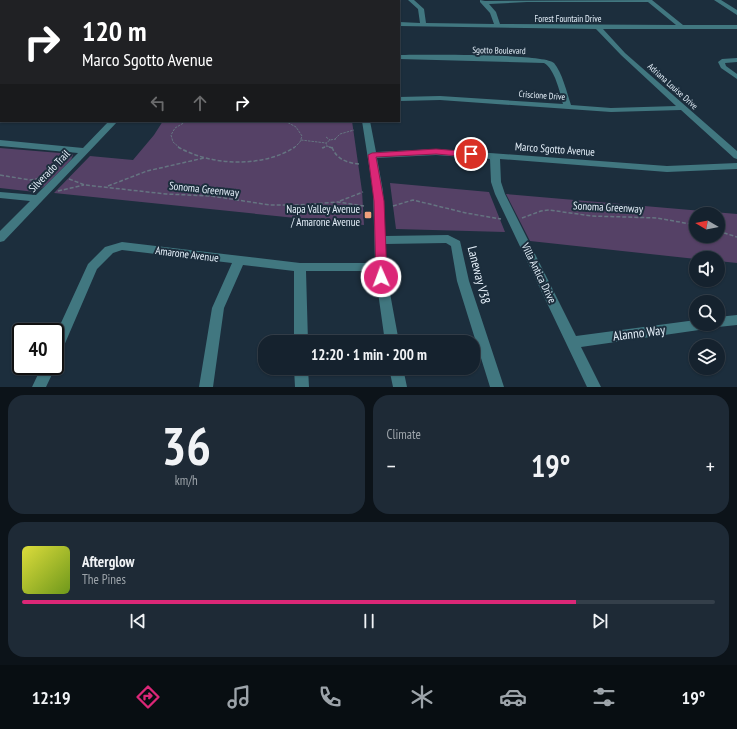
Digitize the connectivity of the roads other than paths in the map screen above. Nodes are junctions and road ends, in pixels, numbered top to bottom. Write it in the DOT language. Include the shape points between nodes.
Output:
graph roads {
  1 [pos="411,0"];
  2 [pos="641,0"];
  3 [pos="649,0"];
  4 [pos="717,0"];
  5 [pos="482,1"];
  6 [pos="737,13"];
  7 [pos="400,24"];
  8 [pos="423,25"];
  9 [pos="498,26"];
  10 [pos="598,27"];
  11 [pos="682,27"];
  12 [pos="737,27"];
  13 [pos="400,57"];
  14 [pos="737,60"];
  15 [pos="737,76"];
  16 [pos="400,98"];
  17 [pos="568,107"];
  18 [pos="683,108"];
  19 [pos="113,122"];
  20 [pos="366,122"];
  21 [pos="0,143"];
  22 [pos="86,151"];
  23 [pos="372,155"];
  24 [pos="737,156"];
  25 [pos="495,157"];
  26 [pos="737,166"];
  27 [pos="0,195"];
  28 [pos="38,199"];
  29 [pos="0,238"];
  30 [pos="380,240"];
  31 [pos="239,261"];
  32 [pos="300,267"];
  33 [pos="381,267"];
  34 [pos="737,320"];
  35 [pos="725,321"];
  36 [pos="689,326"];
  37 [pos="64,331"];
  38 [pos="301,335"];
  39 [pos="391,335"];
  40 [pos="573,342"];
  41 [pos="44,375"];
  42 [pos="301,375"];
  43 [pos="397,375"];
  44 [pos="39,387"];
  45 [pos="206,387"];
  46 [pos="302,387"];
  47 [pos="400,387"];
  48 [pos="497,387"];
  49 [pos="594,387"];
  1 -- 8 [label="street" via="421,9"];
  2 -- 3 [label="street"];
  2 -- 5 [label="street"];
  3 -- 11 [label="street"];
  4 -- 6 [label="street"];
  5 -- 9 [label="street" via="493,12"];
  7 -- 8 [label="street, Forest Fountain Drive"];
  8 -- 9 [label="street, Forest Fountain Drive"];
  9 -- 10 [label="street, Forest Fountain Drive"];
  10 -- 11 [label="street, Forest Fountain Drive"];
  10 -- 18 [label="street, Adriana Louise Drive" via="623,54"];
  11 -- 12 [label="street, Forest Fountain Drive"];
  13 -- 17 [label="street, Sgotto Boulevard" via="546,61 551,64 560,82"];
  14 -- 15 [label="street" via="721,62"];
  16 -- 17 [label="street, Criscione Drive" via="440,98"];
  17 -- 18 [label="street, Criscione Drive" via="611,110"];
  18 -- 24 [label="street, Adriana Louise Drive"];
  19 -- 22 [label="street, Silverado Trail"];
  20 -- 23 [label="street"];
  21 -- 22 [label="street"];
  22 -- 28 [label="street, Silverado Trail"];
  23 -- 25 [label="street, Marco Sgotto Avenue" via="436,152"];
  23 -- 30 [label="street" via="379,201"];
  25 -- 26 [label="street, Marco Sgotto Avenue" via="667,169"];
  25 -- 40 [label="street, Villa Antica Drive" via="496,182 500,194"];
  27 -- 28 [label="street"];
  28 -- 29 [label="street, Silverado Trail"];
  30 -- 33 [label="street"];
  30 -- 48 [label="street, Laneway V38" via="448,239 456,244 463,281"];
  31 -- 32 [label="street, Amarone Avenue"];
  31 -- 37 [label="street, Amarone Avenue" via="122,246 110,250 92,267"];
  31 -- 45 [label="street" via="218,308"];
  32 -- 33 [label="street, Amarone Avenue"];
  32 -- 38 [label="street"];
  33 -- 39 [label="street"];
  34 -- 35 [label="street"];
  36 -- 40 [label="street, Alanno Way"];
  40 -- 49 [label="street, Villa Antica Drive"];
  41 -- 44 [label="street"];
  42 -- 46 [label="street"];
  43 -- 47 [label="street"];
}
